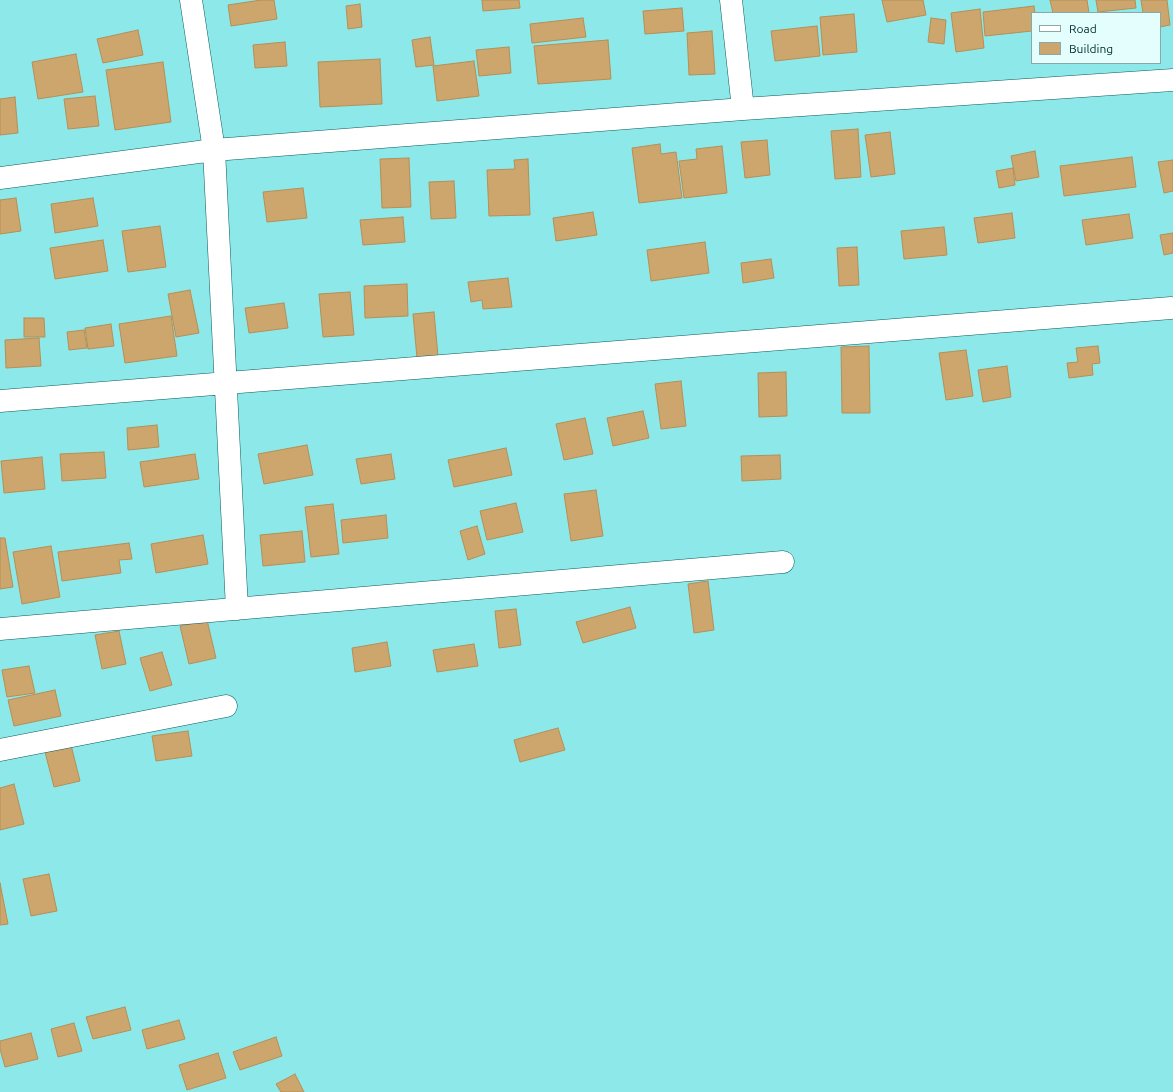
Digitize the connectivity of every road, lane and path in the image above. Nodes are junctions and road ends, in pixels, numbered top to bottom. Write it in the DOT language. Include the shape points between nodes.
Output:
graph roads {
  1 [pos="191,0"];
  2 [pos="731,0"];
  3 [pos="1173,80"];
  4 [pos="743,109"];
  5 [pos="214,150"];
  6 [pos="0,178"];
  7 [pos="1171,308"];
  8 [pos="227,384"];
  9 [pos="0,401"];
  10 [pos="783,562"];
  11 [pos="237,609"];
  12 [pos="0,629"];
  13 [pos="226,706"];
  14 [pos="0,750"];
  1 -- 5 [label="street"];
  2 -- 4 [label="street"];
  3 -- 4 [label="street"];
  4 -- 5 [label="street"];
  5 -- 6 [label="street"];
  5 -- 8 [label="street"];
  7 -- 8 [label="street"];
  8 -- 9 [label="street"];
  8 -- 11 [label="street"];
  10 -- 11 [label="street"];
  11 -- 12 [label="street"];
  13 -- 14 [label="street"];
}
